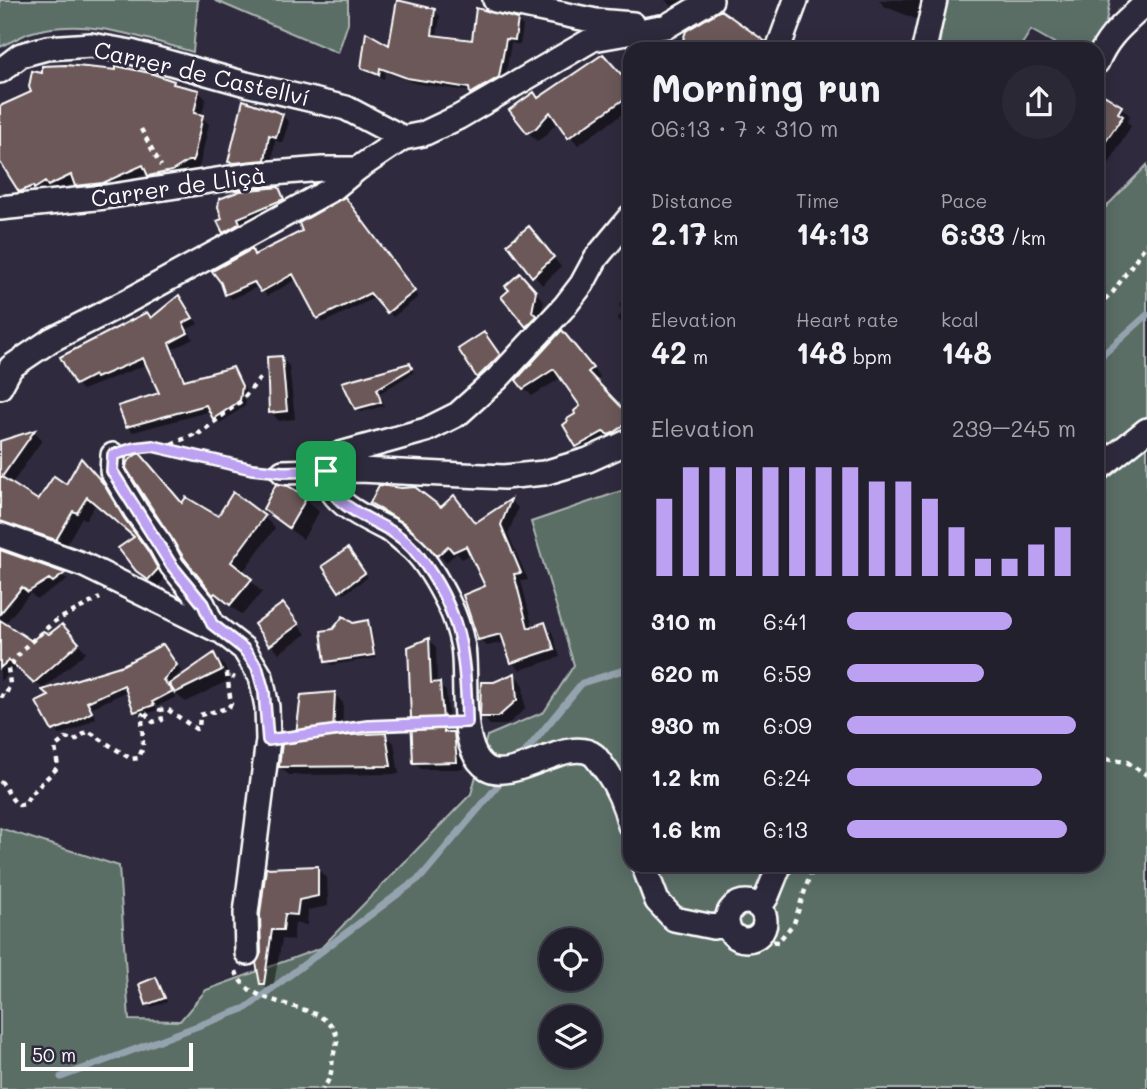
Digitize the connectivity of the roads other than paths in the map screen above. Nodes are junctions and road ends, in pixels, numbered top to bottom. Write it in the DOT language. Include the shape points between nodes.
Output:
graph roads {
  1 [pos="495,0"];
  2 [pos="711,0"];
  3 [pos="796,0"];
  4 [pos="935,0"];
  5 [pos="1139,4"];
  6 [pos="667,26"];
  7 [pos="781,42"];
  8 [pos="926,42"];
  9 [pos="1104,46"];
  10 [pos="0,71"];
  11 [pos="403,138"];
  12 [pos="357,169"];
  13 [pos="0,208"];
  14 [pos="623,225"];
  15 [pos="0,387"];
  16 [pos="1147,430"];
  17 [pos="623,444"];
  18 [pos="113,455"];
  19 [pos="1104,464"];
  20 [pos="326,471"];
  21 [pos="283,472"];
  22 [pos="0,535"];
  23 [pos="222,633"];
  24 [pos="623,800"];
  25 [pos="646,872"];
  26 [pos="777,872"];
  27 [pos="760,907"];
  28 [pos="727,924"];
  29 [pos="247,953"];
  1 -- 6 [label="street" via="596,21"];
  2 -- 6 [label="street"];
  3 -- 7 [label="street"];
  4 -- 8 [label="street"];
  5 -- 9 [label="street"];
  6 -- 11 [label="street" via="593,39 459,117"];
  10 -- 11 [label="street, Carrer de Castellví" via="21,55 91,45 346,108"];
  11 -- 12 [label="street"];
  12 -- 13 [label="street, Carrer de Lliçà" via="249,174 116,196"];
  12 -- 15 [label="street" via="334,188 51,340 11,367"];
  14 -- 20 [label="street" via="565,306 458,414 426,430 340,454"];
  16 -- 19 [label="street"];
  17 -- 20 [label="street" via="544,473 504,477"];
  18 -- 23 [label="street" via="112,471 136,511"];
  20 -- 21 [label="street"];
  20 -- 24 [label="street" via="336,496 416,552 438,584 463,648 467,722 477,758 488,769 504,772 582,750 593,755"];
  22 -- 23 [label="street" via="57,554"];
  23 -- 29 [label="street" via="251,657 261,677 268,740 246,913"];
  25 -- 28 [label="street" via="657,901 674,919 713,927"];
  26 -- 27 [label="street"];
  27 -- 28 [label="street" via="749,902 737,904 729,912"];
  27 -- 28 [label="street" via="766,925 753,940 737,938"];
}
